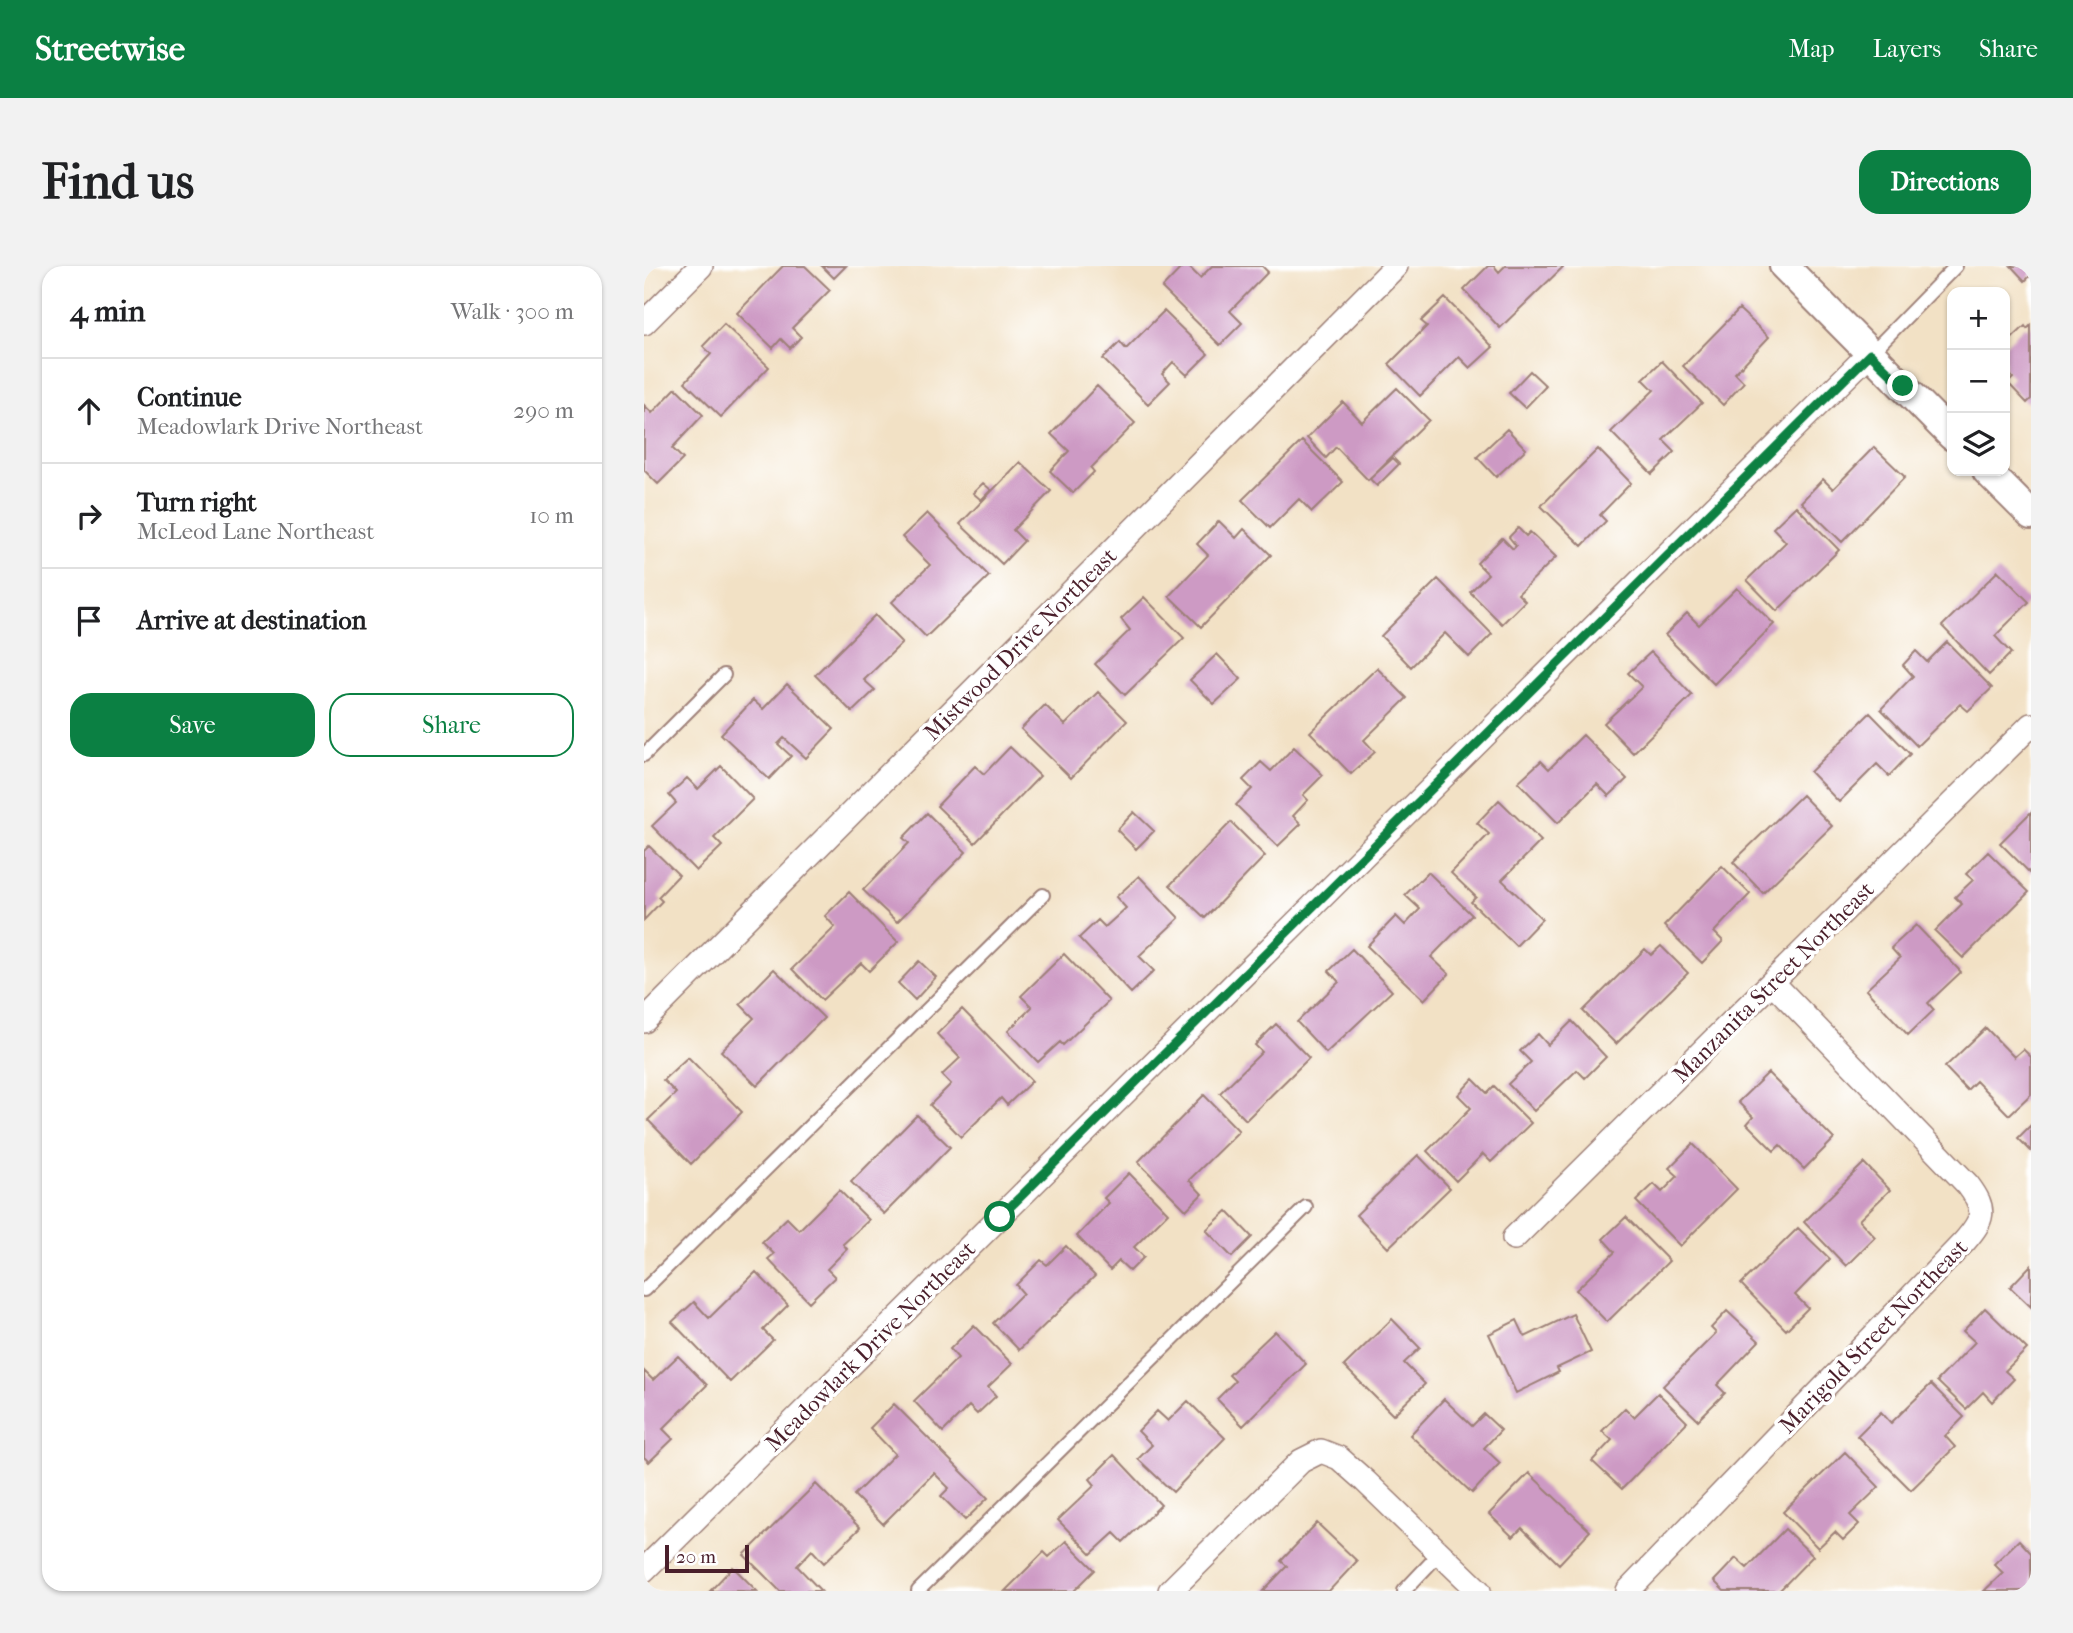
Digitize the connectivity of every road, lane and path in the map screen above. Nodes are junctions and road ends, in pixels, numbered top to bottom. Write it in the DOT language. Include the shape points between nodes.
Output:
graph roads {
  1 [pos="701,266"];
  2 [pos="1396,266"];
  3 [pos="1784,266"];
  4 [pos="1956,266"];
  5 [pos="644,323"];
  6 [pos="1870,354"];
  7 [pos="1947,431"];
  8 [pos="1992,476"];
  9 [pos="2031,515"];
  10 [pos="724,675"];
  11 [pos="2031,725"];
  12 [pos="644,755"];
  13 [pos="1043,895"];
  14 [pos="1772,982"];
  15 [pos="644,1021"];
  16 [pos="1306,1207"];
  17 [pos="1514,1238"];
  18 [pos="644,1290"];
  19 [pos="1440,1553"];
  20 [pos="644,1570"];
  21 [pos="918,1591"];
  22 [pos="1170,1591"];
  23 [pos="1404,1591"];
  24 [pos="1479,1591"];
  25 [pos="1628,1591"];
  1 -- 5 [label="street"];
  2 -- 15 [label="street, Mistwood Drive Northeast"];
  3 -- 6 [label="street"];
  4 -- 6 [label="lane"];
  6 -- 7 [label="street"];
  6 -- 20 [label="street, Meadowlark Drive Northeast"];
  8 -- 9 [label="street"];
  10 -- 12 [label="lane"];
  11 -- 14 [label="street, Manzanita Street Northeast"];
  13 -- 18 [label="lane"];
  14 -- 17 [label="street, Manzanita Street Northeast"];
  14 -- 25 [label="street, Marigold Street Northeast" via="1968,1185 1979,1199 1982,1213 1964,1242"];
  16 -- 21 [label="lane"];
  19 -- 22 [label="street" via="1339,1458 1321,1451 1301,1461"];
  19 -- 23 [label="lane"];
  19 -- 24 [label="street"];
}
